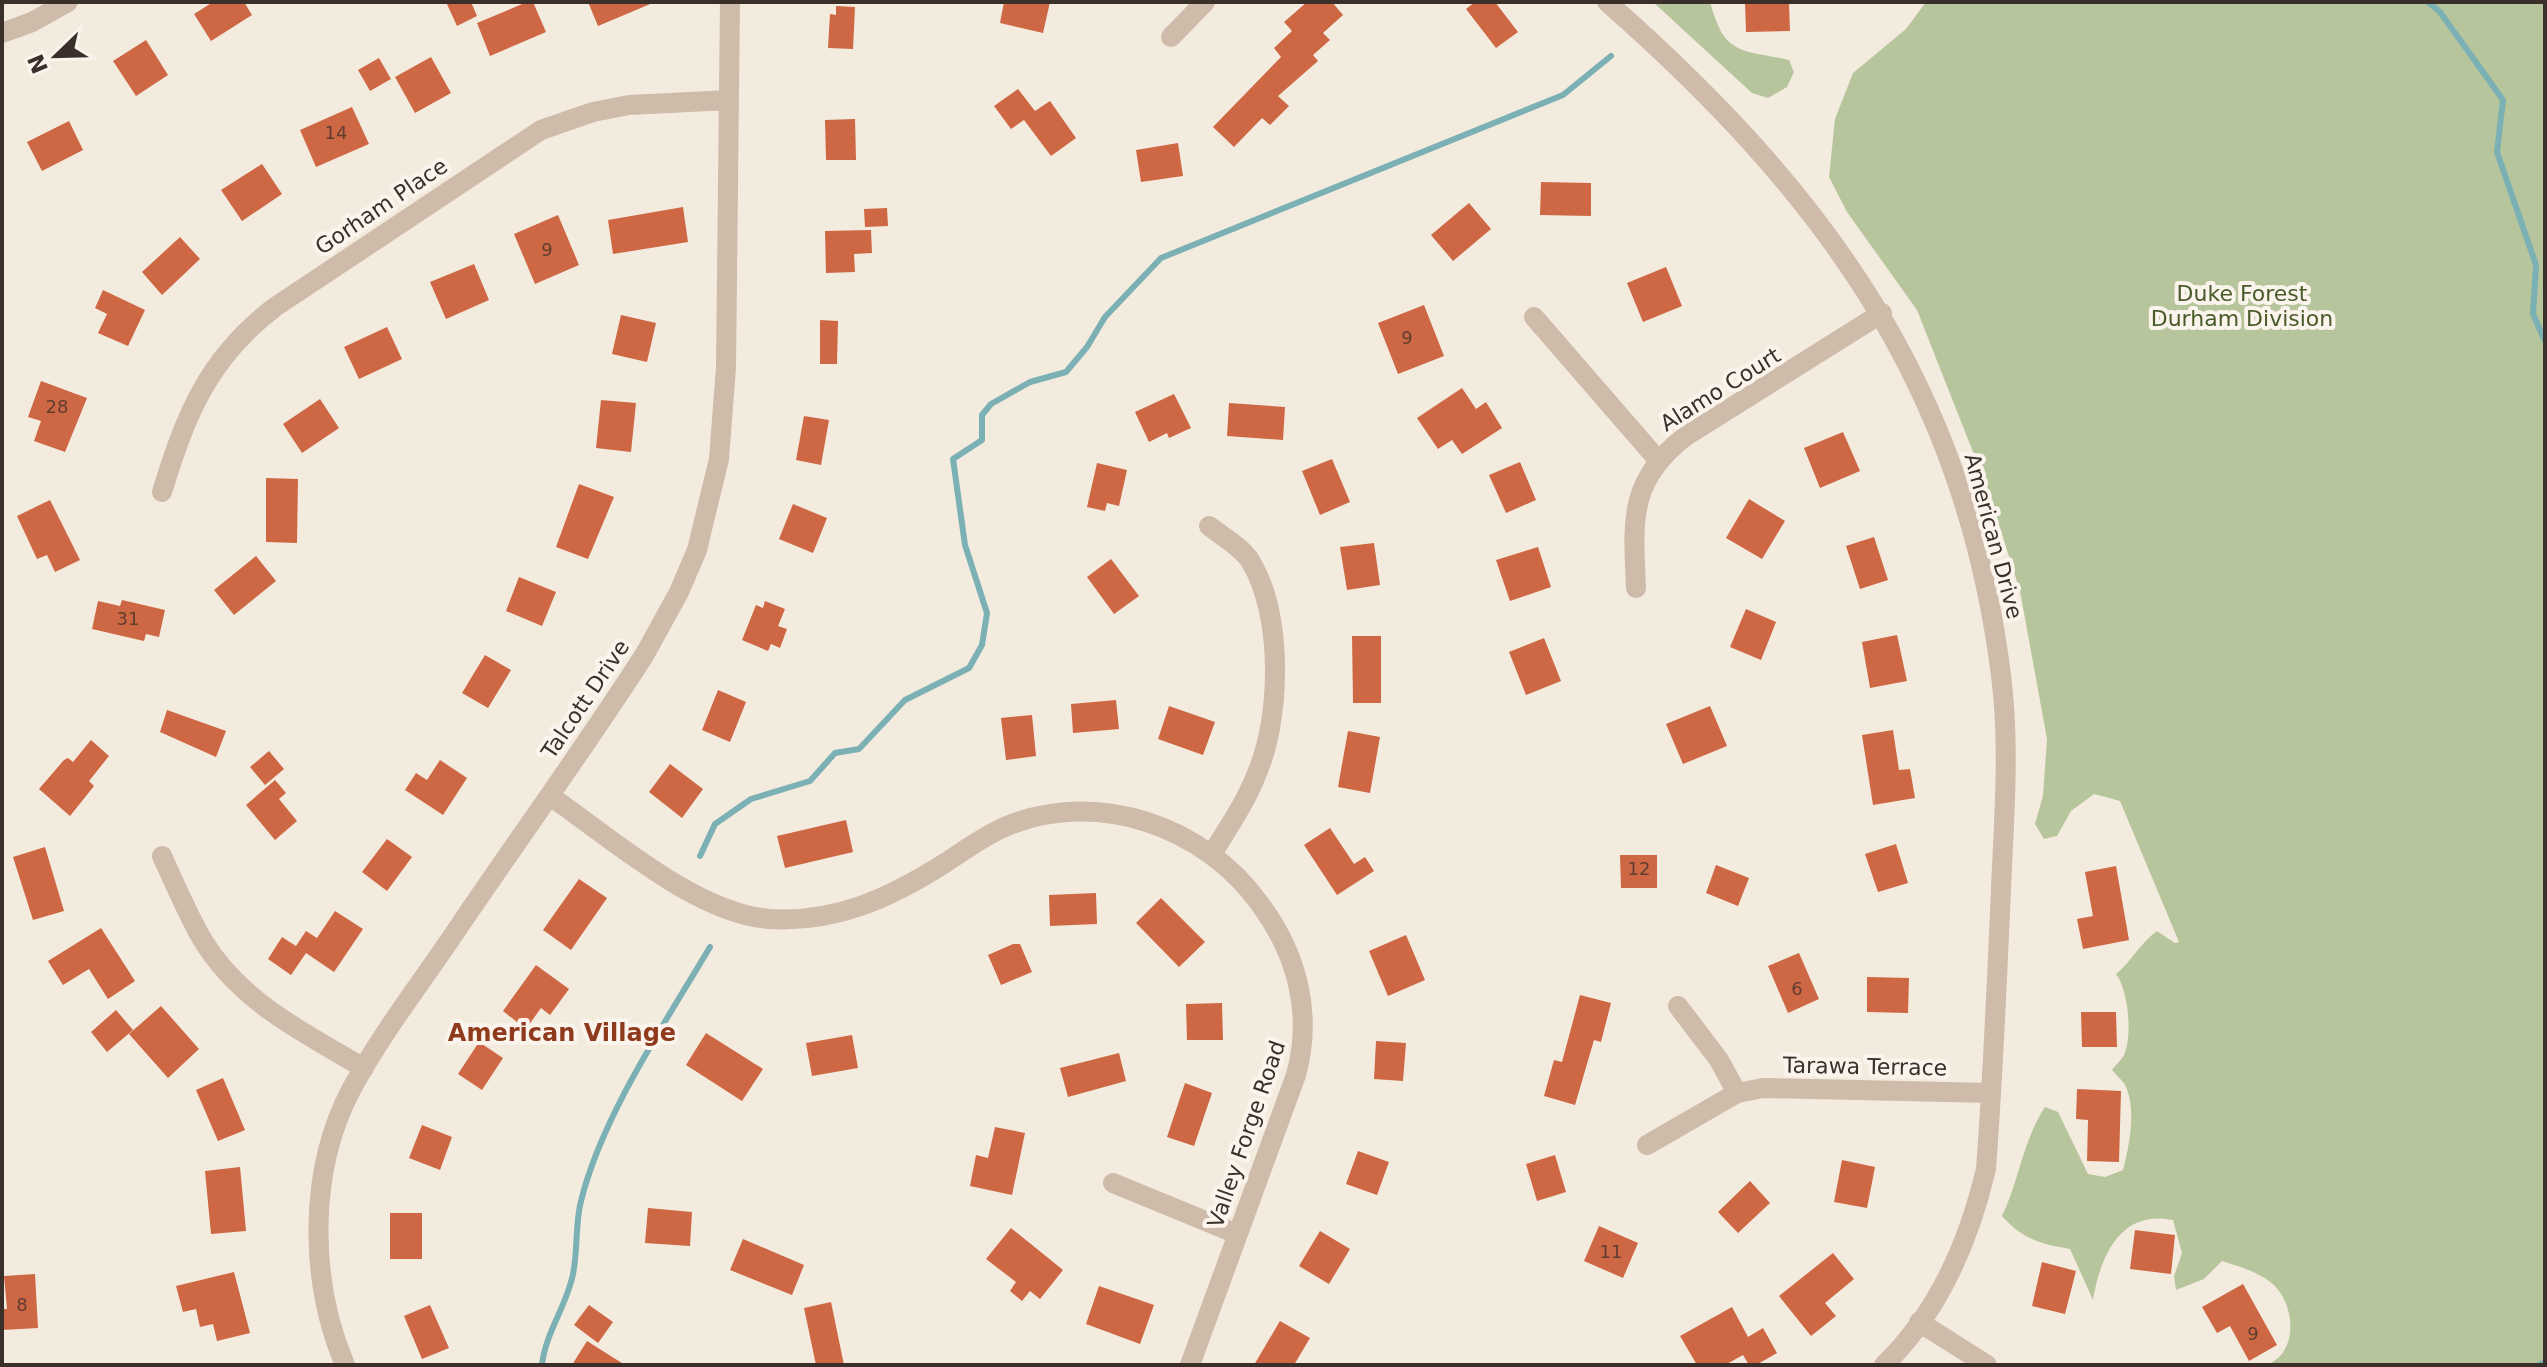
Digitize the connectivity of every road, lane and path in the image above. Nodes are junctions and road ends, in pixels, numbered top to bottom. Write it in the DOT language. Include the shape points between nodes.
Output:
graph roads {
  1 [pos="68,2"];
  2 [pos="730,2"];
  3 [pos="1205,2"];
  4 [pos="1607,2"];
  5 [pos="2,33"];
  6 [pos="1171,37"];
  7 [pos="729,100"];
  8 [pos="1882,313"];
  9 [pos="1534,317"];
  10 [pos="1658,460"];
  11 [pos="162,492"];
  12 [pos="1209,526"];
  13 [pos="1636,588"];
  14 [pos="550,796"];
  15 [pos="1212,854"];
  16 [pos="162,856"];
  17 [pos="1678,1006"];
  18 [pos="364,1068"];
  19 [pos="1737,1093"];
  20 [pos="1991,1093"];
  21 [pos="1647,1145"];
  22 [pos="1113,1183"];
  23 [pos="1237,1234"];
  24 [pos="1919,1322"];
  25 [pos="345,1365"];
  26 [pos="1190,1365"];
  27 [pos="1884,1365"];
  28 [pos="1987,1365"];
  1 -- 5 [label="street"];
  2 -- 7 [label="street, Talcott Drive"];
  3 -- 6 [label="street"];
  4 -- 8 [label="street, American Drive" via="1760,150"];
  7 -- 11 [label="street, Gorham Place" via="629,105 541,130 275,307 236,340 198,394 183,423"];
  7 -- 14 [label="street, Talcott Drive" via="723,431 705,525 663,622"];
  8 -- 10 [label="street, Alamo Court" via="1686,436"];
  8 -- 20 [label="street, American Drive" via="1945,444 1966,505 1986,583 2001,677 2006,784"];
  9 -- 10 [label="street"];
  10 -- 13 [label="street, Alamo Court" via="1637,503"];
  12 -- 15 [label="street" via="1250,559 1268,610 1274,673 1271,720 1259,770"];
  14 -- 15 [label="street, Valley Forge Road" via="689,890 732,910 769,919 846,913 897,891 1005,827 1038,817 1083,812 1136,818"];
  14 -- 18 [label="street, Talcott Drive"];
  15 -- 23 [label="street, Valley Forge Road" via="1236,875 1280,932 1302,997 1304,1036 1296,1075"];
  16 -- 18 [label="street" via="203,940 244,990 283,1021"];
  17 -- 19 [label="street"];
  18 -- 25 [label="street, Talcott Drive" via="336,1130 323,1176 319,1221 322,1279"];
  19 -- 20 [label="street, Tarawa Terrace" via="1810,1087"];
  19 -- 21 [label="street, Tarawa Terrace"];
  20 -- 24 [label="street, American Drive" via="1986,1169 1974,1220 1953,1269"];
  22 -- 23 [label="street"];
  23 -- 26 [label="street, Valley Forge Road"];
  24 -- 27 [label="street, American Drive"];
  24 -- 28 [label="street"];
}
